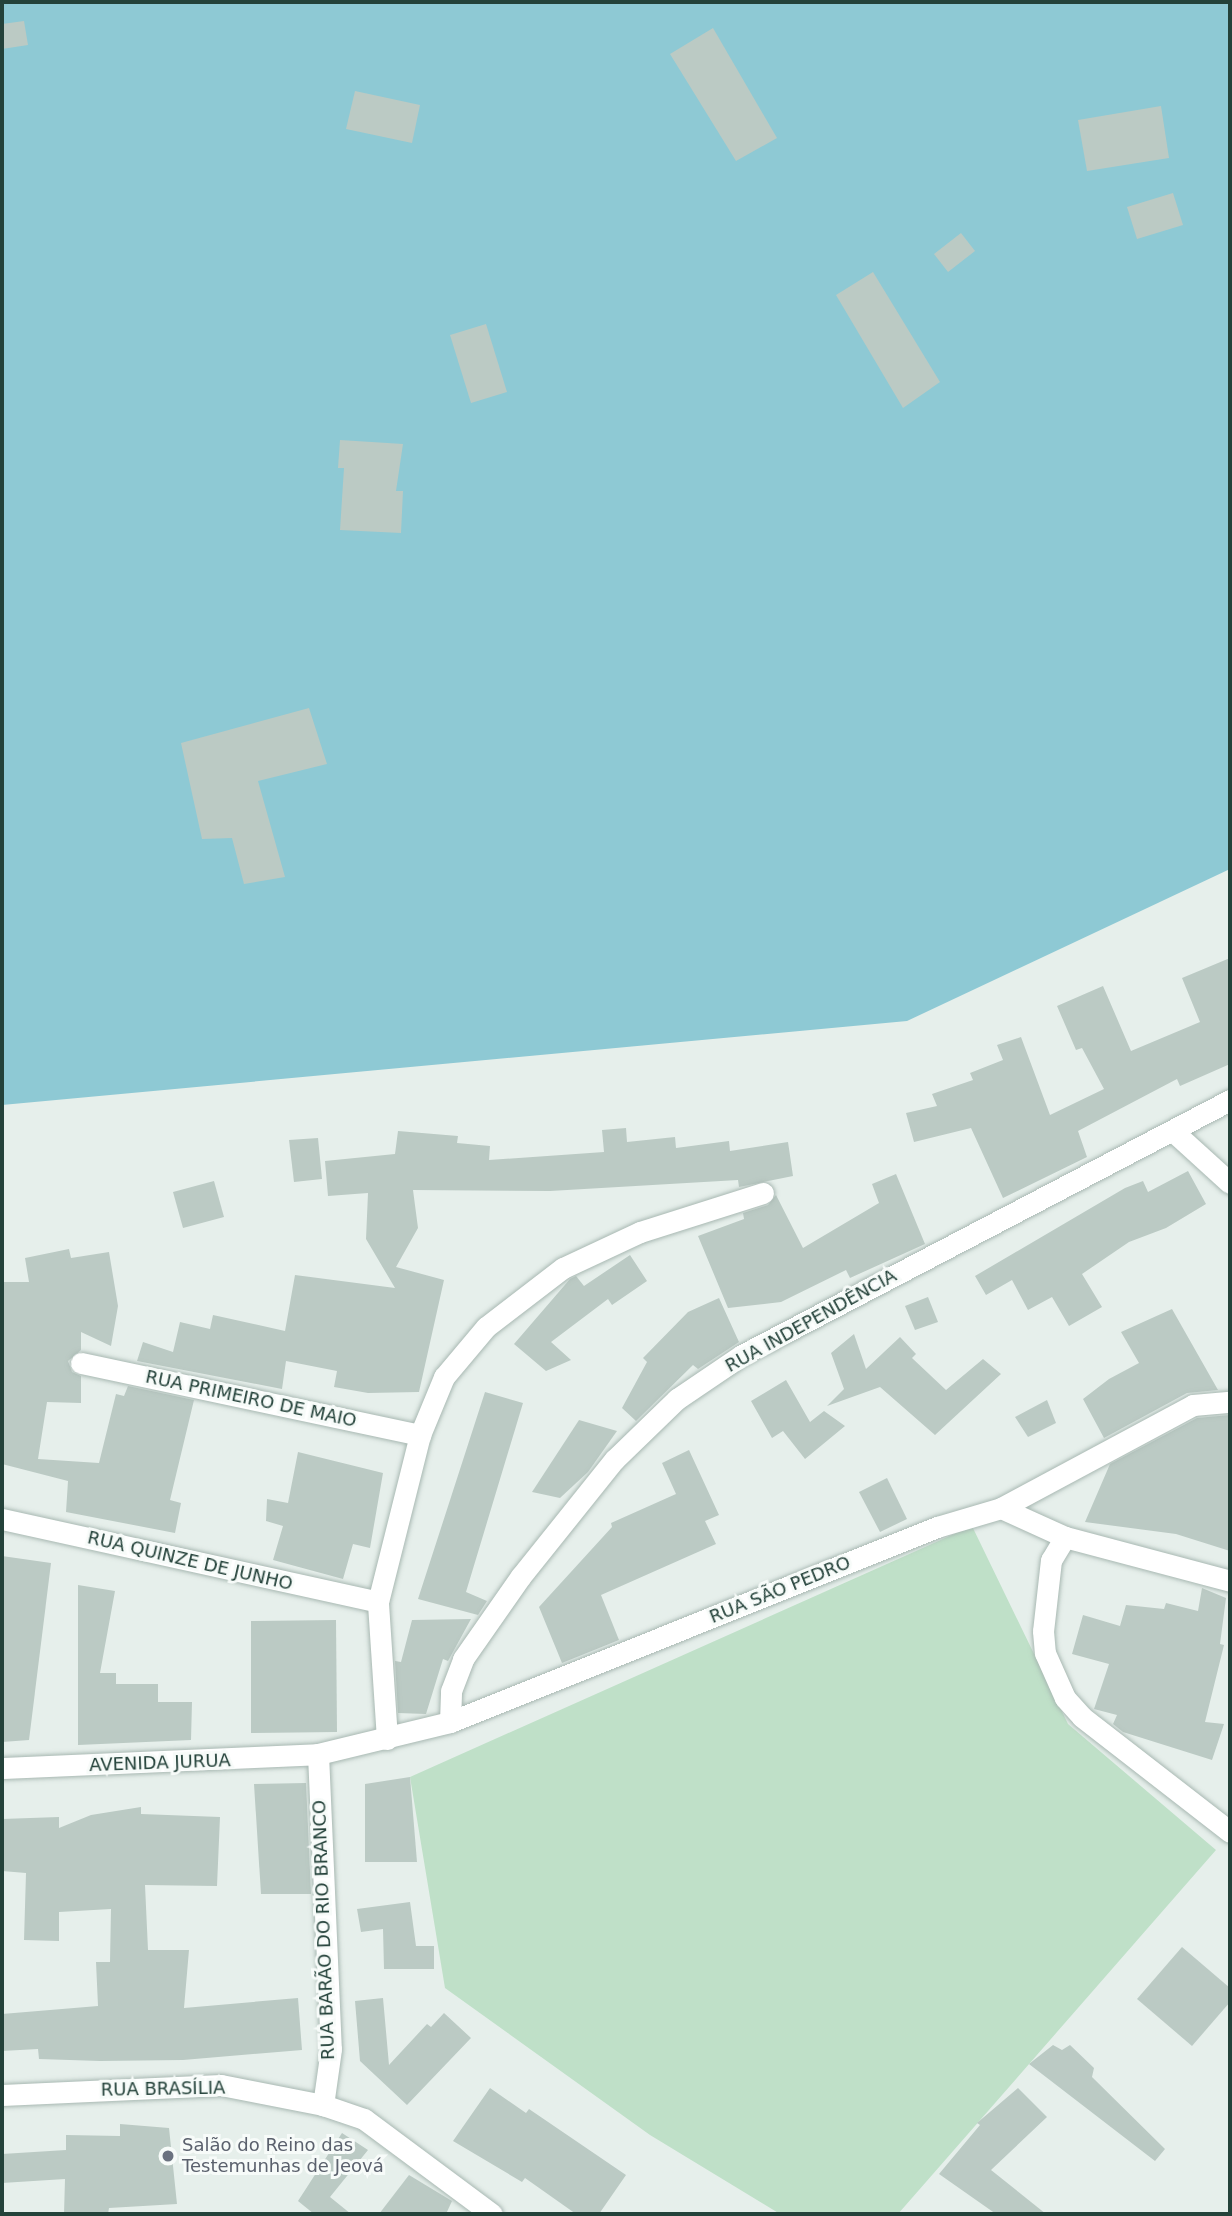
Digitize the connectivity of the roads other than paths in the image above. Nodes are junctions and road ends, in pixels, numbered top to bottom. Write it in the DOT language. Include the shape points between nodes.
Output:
graph roads {
  1 [pos="1230,1100"];
  2 [pos="1175,1133"];
  3 [pos="1230,1183"];
  4 [pos="763,1193"];
  5 [pos="81,1363"];
  6 [pos="1230,1402"];
  7 [pos="420,1435"];
  8 [pos="1001,1508"];
  9 [pos="2,1519"];
  10 [pos="1065,1536"];
  11 [pos="1230,1581"];
  12 [pos="377,1602"];
  13 [pos="450,1722"];
  14 [pos="387,1740"];
  15 [pos="317,1754"];
  16 [pos="2,1768"];
  17 [pos="1230,1832"];
  18 [pos="2,2095"];
  19 [pos="323,2105"];
  20 [pos="492,2214"];
  1 -- 2 [label="street, RUA INDEPENDÊNCIA"];
  2 -- 3 [label="street"];
  2 -- 13 [label="street, RUA INDEPENDÊNCIA" via="743,1355 677,1399 614,1460 521,1576 463,1659 451,1691"];
  4 -- 7 [label="street" via="640,1233 563,1268 486,1327 444,1377"];
  5 -- 7 [label="street, RUA PRIMEIRO DE MAIO"];
  6 -- 8 [label="street, RUA SÃO PEDRO" via="1193,1405"];
  7 -- 12 [label="street"];
  8 -- 10 [label="street"];
  8 -- 13 [label="street, RUA SÃO PEDRO" via="927,1531"];
  9 -- 12 [label="street, RUA QUINZE DE JUNHO"];
  10 -- 11 [label="street"];
  10 -- 17 [label="street" via="1051,1560 1043,1631 1045,1653 1065,1698 1082,1717"];
  12 -- 14 [label="street"];
  13 -- 14 [label="street, RUA SÃO PEDRO"];
  14 -- 15 [label="street, RUA SÃO PEDRO"];
  15 -- 16 [label="street, AVENIDA JURUA"];
  15 -- 19 [label="street, RUA BARÃO DO RIO BRANCO" via="331,2049"];
  18 -- 19 [label="street, RUA BRASÍLIA" via="220,2085"];
  19 -- 20 [label="street, RUA BRASÍLIA" via="364,2119"];
}
